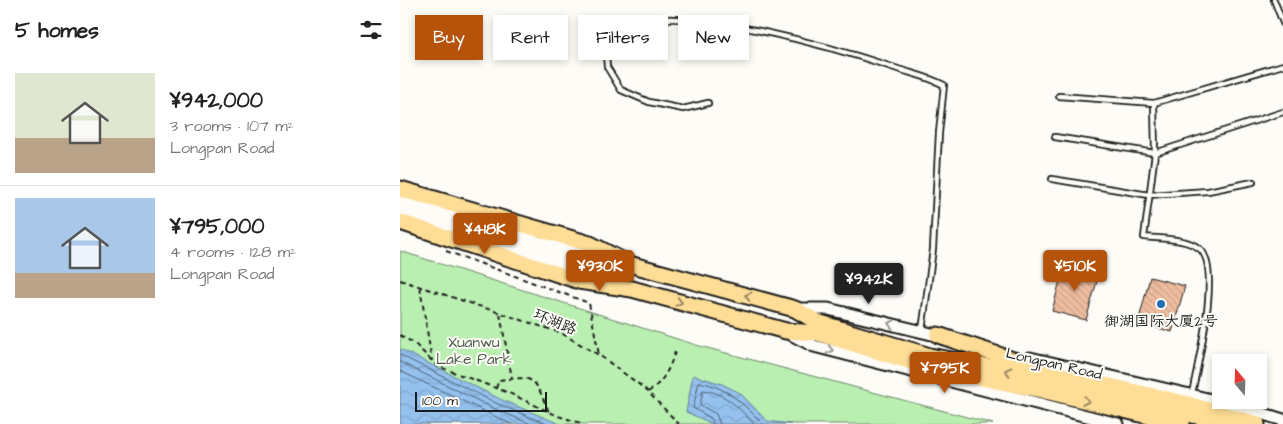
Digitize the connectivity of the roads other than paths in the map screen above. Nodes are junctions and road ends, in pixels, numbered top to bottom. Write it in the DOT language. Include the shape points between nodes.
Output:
graph roads {
  1 [pos="1274,0"];
  2 [pos="1283,23"];
  3 [pos="1283,65"];
  4 [pos="1059,96"];
  5 [pos="708,103"];
  6 [pos="1154,103"];
  7 [pos="1283,112"];
  8 [pos="1055,136"];
  9 [pos="1155,152"];
  10 [pos="1052,179"];
  11 [pos="1253,182"];
  12 [pos="1149,195"];
  13 [pos="401,201"];
  14 [pos="400,222"];
  15 [pos="580,262"];
  16 [pos="630,264"];
  17 [pos="632,289"];
  18 [pos="795,309"];
  19 [pos="818,328"];
  20 [pos="786,331"];
  21 [pos="922,331"];
  22 [pos="938,335"];
  23 [pos="1192,396"];
  24 [pos="1283,420"];
  25 [pos="1118,424"];
  26 [pos="1182,424"];
  27 [pos="1230,424"];
  28 [pos="1257,424"];
  1 -- 2 [label="lane"];
  3 -- 6 [label="lane"];
  4 -- 6 [label="lane"];
  5 -- 21 [label="lane" via="683,109 649,102 621,90 607,67 605,43 625,23 682,20 780,36 861,56 930,78 944,86 932,259"];
  6 -- 9 [label="lane"];
  7 -- 9 [label="lane"];
  8 -- 9 [label="lane"];
  9 -- 12 [label="lane"];
  10 -- 12 [label="lane"];
  11 -- 12 [label="lane" via="1208,192"];
  12 -- 23 [label="lane" via="1144,237 1180,241 1200,249 1209,266 1208,306"];
  13 -- 15 [label="main road, Longpan Road"];
  13 -- 16 [label="main road, Longpan Road" via="590,244"];
  14 -- 17 [label="main road, Longpan Road" via="579,280"];
  15 -- 16 [label="main road, Longpan Road"];
  15 -- 17 [label="main road, Longpan Road"];
  18 -- 16 [label="main road, Longpan Road, one-way"];
  17 -- 20 [label="main road, Longpan Road, one-way"];
  18 -- 19 [label="main road, Longpan Road"];
  21 -- 18 [label="street, Longpan Road, one-way" via="828,308"];
  19 -- 20 [label="main road, Longpan Road"];
  19 -- 26 [label="main road, Longpan Road, one-way" via="928,367"];
  27 -- 19 [label="main road, Longpan Road, one-way"];
  20 -- 25 [label="street, Longpan Road, one-way" via="814,346"];
  21 -- 22 [label="street, Longpan Road"];
  22 -- 23 [label="street, Longpan Road"];
  22 -- 28 [label="main road" via="1053,373 1184,403"];
  23 -- 24 [label="street, Longpan Road"];
}
